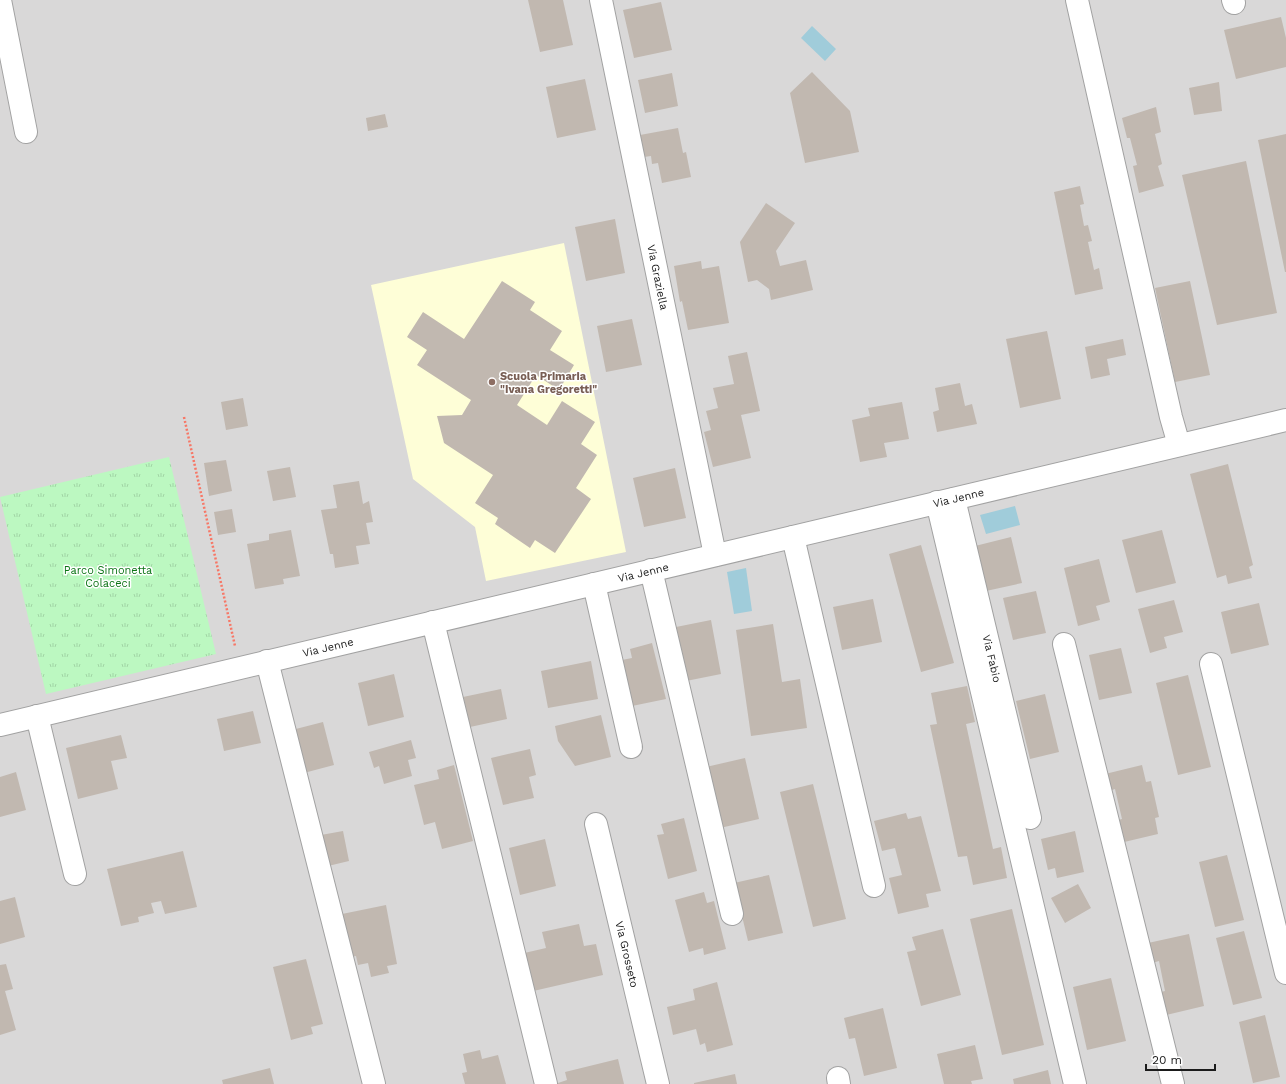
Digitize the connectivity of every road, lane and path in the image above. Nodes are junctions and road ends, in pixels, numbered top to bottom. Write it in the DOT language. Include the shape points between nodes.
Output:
graph roads {
  1 [pos="0,0"];
  2 [pos="601,0"];
  3 [pos="1078,0"];
  4 [pos="26,132"];
  5 [pos="184,416"];
  6 [pos="1286,420"];
  7 [pos="1179,445"];
  8 [pos="946,500"];
  9 [pos="792,537"];
  10 [pos="715,555"];
  11 [pos="651,570"];
  12 [pos="594,584"];
  13 [pos="433,622"];
  14 [pos="1064,644"];
  15 [pos="267,661"];
  16 [pos="1212,664"];
  17 [pos="240,668"];
  18 [pos="37,716"];
  19 [pos="0,725"];
  20 [pos="631,747"];
  21 [pos="1030,818"];
  22 [pos="596,824"];
  23 [pos="75,874"];
  24 [pos="874,886"];
  25 [pos="732,914"];
  26 [pos="1286,973"];
  27 [pos="374,1084"];
  28 [pos="546,1084"];
  29 [pos="658,1084"];
  30 [pos="1075,1084"];
  31 [pos="1173,1084"];
  1 -- 4 [label="street"];
  2 -- 10 [label="street, Via Graziella"];
  3 -- 7 [label="street"];
  5 -- 17 [label="path"];
  6 -- 7 [label="street, Via Jenne"];
  7 -- 8 [label="street, Via Jenne"];
  8 -- 9 [label="street, Via Jenne"];
  8 -- 21 [label="street, Via Fabio"];
  8 -- 30 [label="street"];
  9 -- 10 [label="street, Via Jenne"];
  9 -- 24 [label="street"];
  10 -- 11 [label="street, Via Jenne"];
  11 -- 12 [label="street, Via Jenne"];
  11 -- 25 [label="street"];
  12 -- 13 [label="street, Via Jenne"];
  12 -- 20 [label="street"];
  13 -- 15 [label="street, Via Jenne"];
  13 -- 28 [label="street"];
  14 -- 31 [label="street"];
  15 -- 17 [label="street, Via Jenne"];
  15 -- 27 [label="street"];
  16 -- 26 [label="street"];
  17 -- 18 [label="street, Via Jenne"];
  18 -- 19 [label="street, Via Jenne"];
  18 -- 23 [label="street"];
  22 -- 29 [label="street, Via Grosseto"];
}
